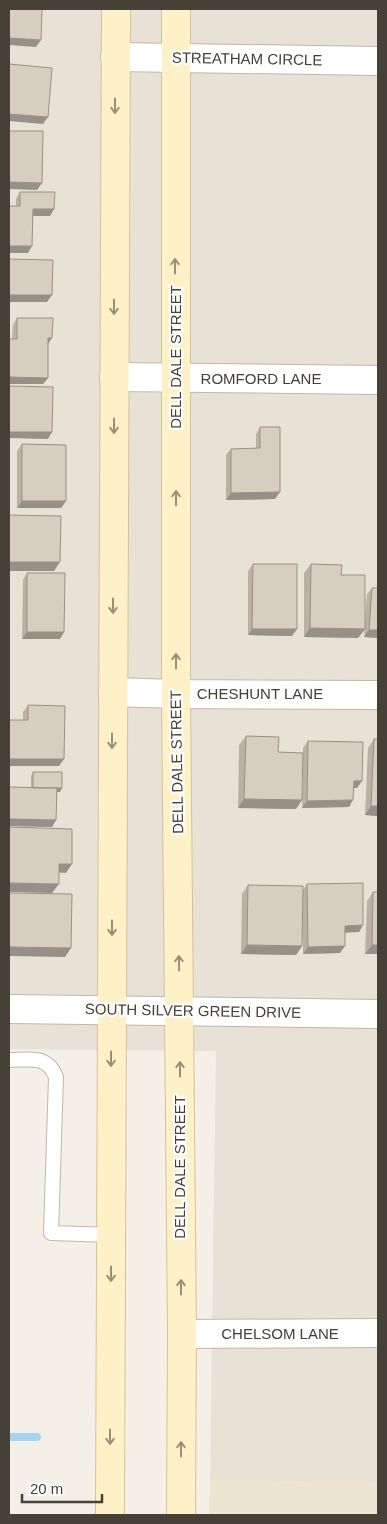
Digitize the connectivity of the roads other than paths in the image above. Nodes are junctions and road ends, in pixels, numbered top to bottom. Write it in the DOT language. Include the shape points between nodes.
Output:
graph roads {
  1 [pos="116,9"];
  2 [pos="176,9"];
  3 [pos="115,57"];
  4 [pos="175,58"];
  5 [pos="378,62"];
  6 [pos="114,377"];
  7 [pos="176,378"];
  8 [pos="378,380"];
  9 [pos="113,692"];
  10 [pos="176,694"];
  11 [pos="378,695"];
  12 [pos="9,1009"];
  13 [pos="111,1010"];
  14 [pos="179,1012"];
  15 [pos="378,1014"];
  16 [pos="9,1060"];
  17 [pos="111,1235"];
  18 [pos="378,1333"];
  19 [pos="182,1334"];
  20 [pos="110,1515"];
  21 [pos="181,1515"];
  1 -- 3 [label="main road"];
  2 -- 4 [label="main road, DELL DALE STREET"];
  3 -- 4 [label="street, STREATHAM CIRCLE"];
  3 -- 6 [label="main road, one-way"];
  4 -- 5 [label="street, STREATHAM CIRCLE"];
  7 -- 4 [label="main road, DELL DALE STREET, one-way"];
  6 -- 7 [label="street, ROMFORD LANE"];
  6 -- 9 [label="main road, one-way"];
  7 -- 8 [label="street, ROMFORD LANE"];
  10 -- 7 [label="main road, DELL DALE STREET, one-way"];
  9 -- 10 [label="street, CHESHUNT LANE"];
  9 -- 13 [label="main road, one-way"];
  10 -- 11 [label="street, CHESHUNT LANE"];
  14 -- 10 [label="main road, DELL DALE STREET, one-way"];
  12 -- 13 [label="street, SOUTH SILVER GREEN DRIVE"];
  13 -- 14 [label="street, SOUTH SILVER GREEN DRIVE"];
  13 -- 17 [label="main road, one-way"];
  14 -- 15 [label="street, SOUTH SILVER GREEN DRIVE"];
  19 -- 14 [label="main road, DELL DALE STREET, one-way"];
  16 -- 17 [label="lane" via="42,1060 52,1067 56,1077 51,1233"];
  17 -- 20 [label="main road, one-way"];
  18 -- 19 [label="street, CHELSOM LANE"];
  21 -- 19 [label="main road, DELL DALE STREET, one-way"];
}
